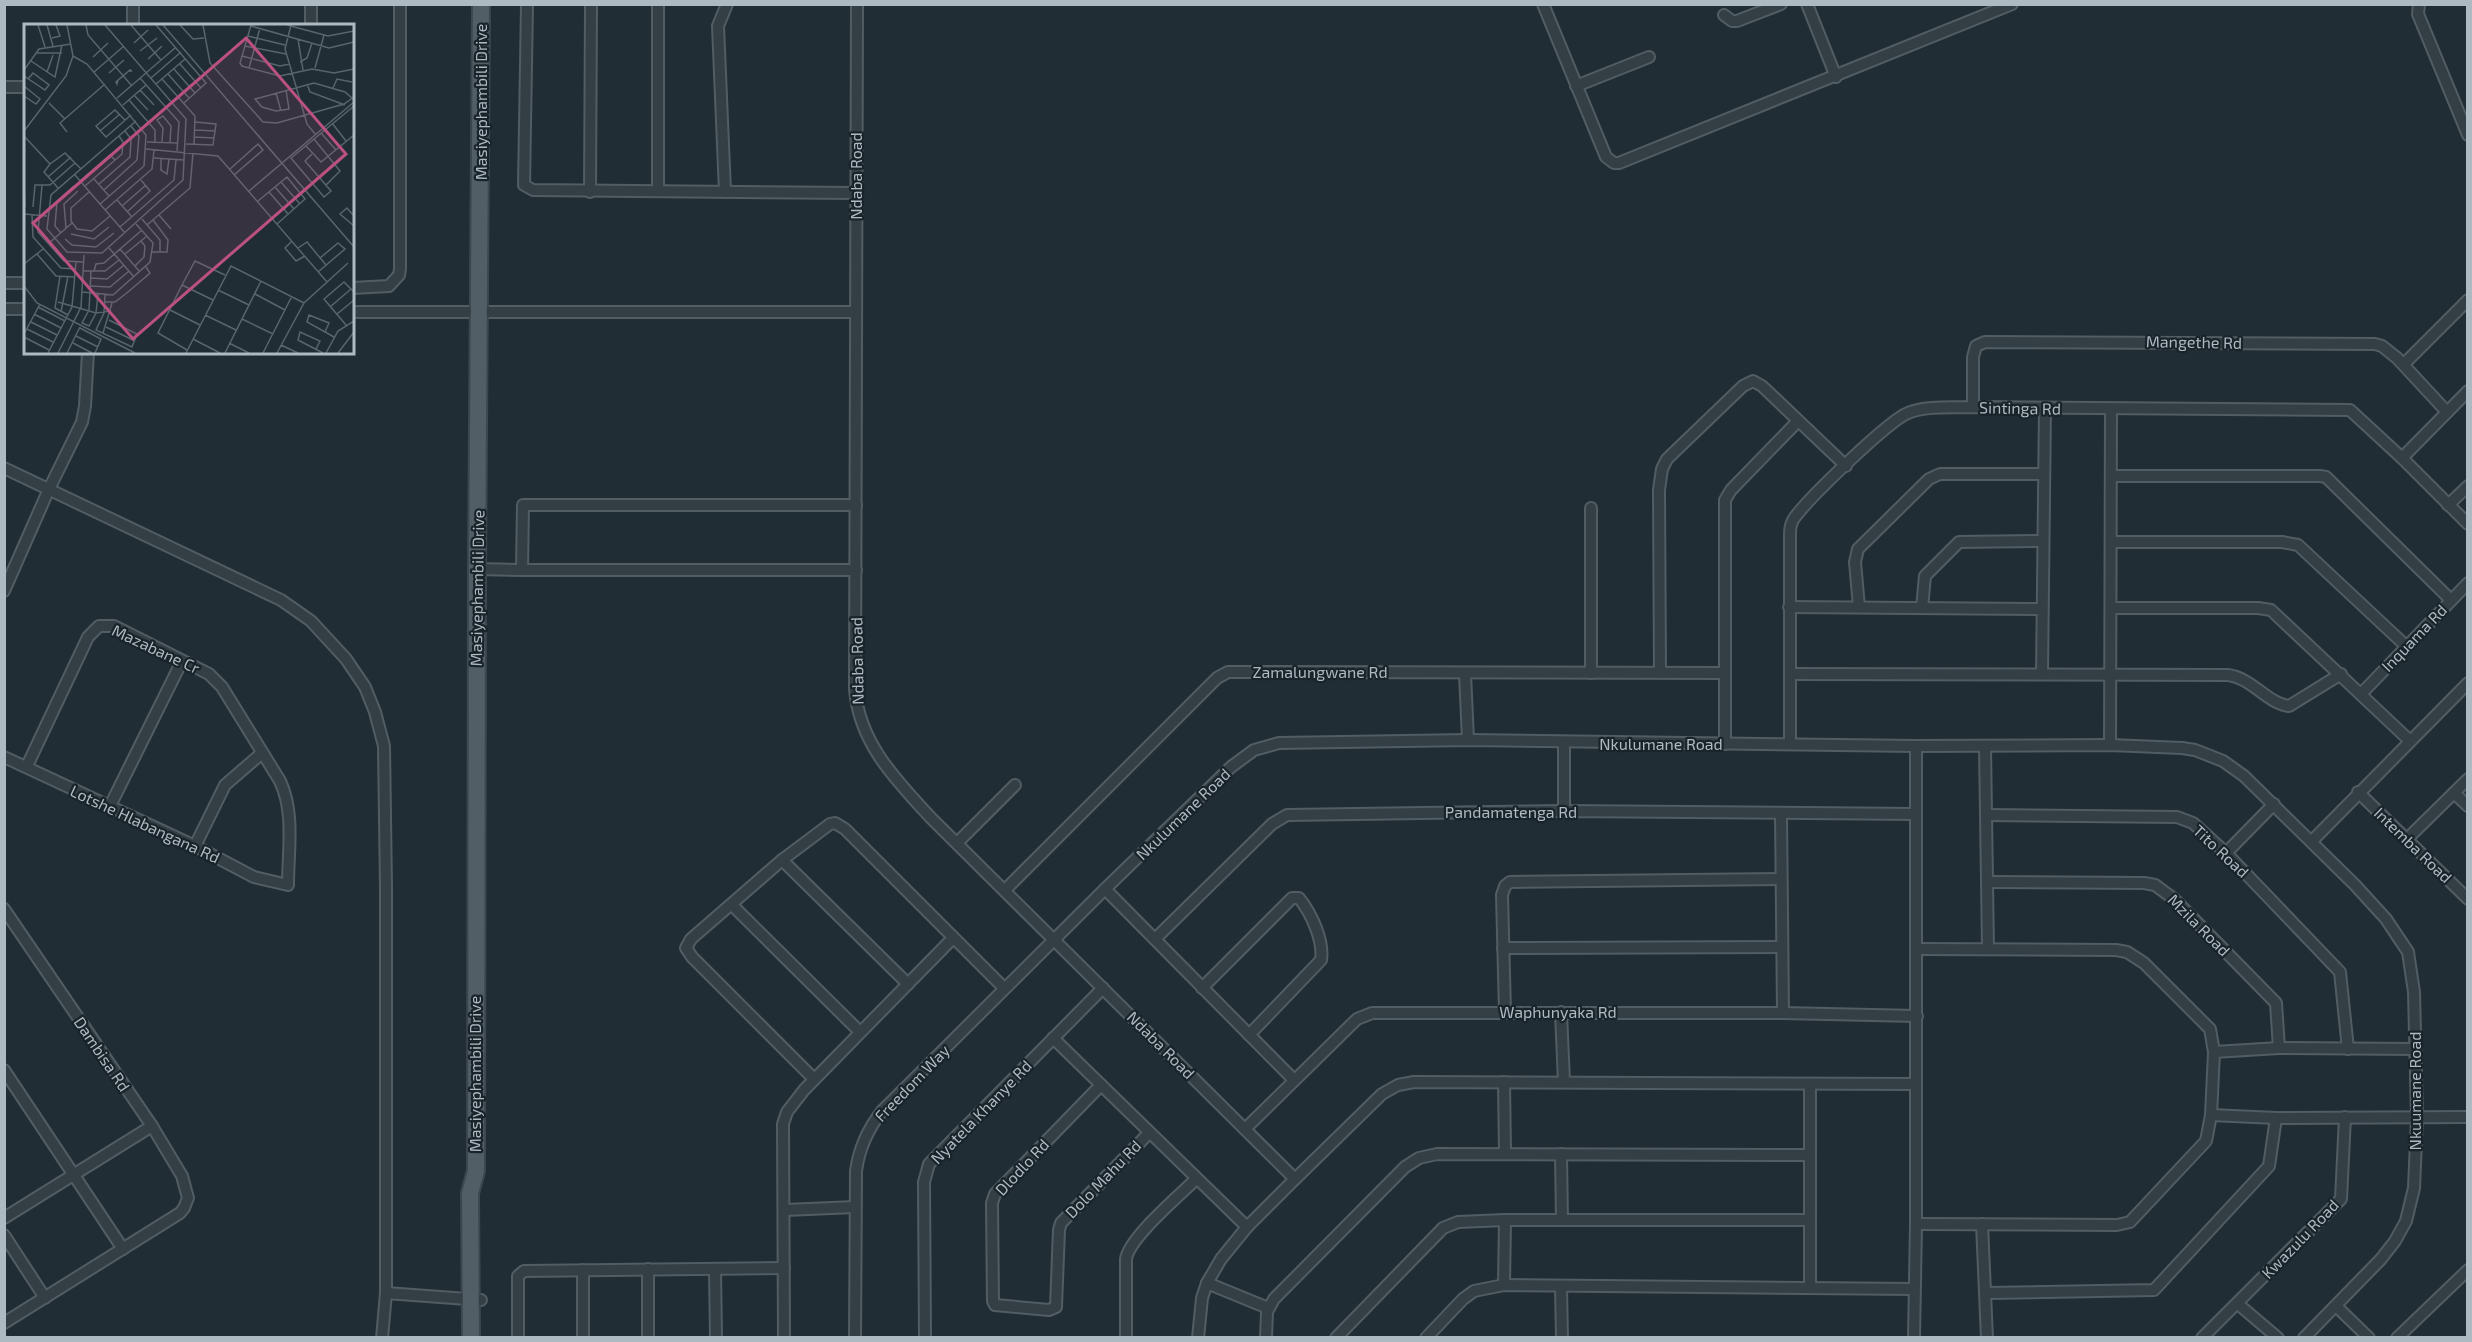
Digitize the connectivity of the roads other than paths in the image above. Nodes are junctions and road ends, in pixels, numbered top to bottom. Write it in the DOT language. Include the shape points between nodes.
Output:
graph roads {
  1 [pos="133,4"];
  2 [pos="310,4"];
  3 [pos="400,4"];
  4 [pos="481,4"];
  5 [pos="527,4"];
  6 [pos="591,4"];
  7 [pos="658,4"];
  8 [pos="727,4"];
  9 [pos="857,4"];
  10 [pos="1543,4"];
  11 [pos="1781,4"];
  12 [pos="1807,4"];
  13 [pos="2012,4"];
  14 [pos="2419,4"];
  15 [pos="1724,15"];
  16 [pos="133,24"];
  17 [pos="311,24"];
  18 [pos="1649,57"];
  19 [pos="1836,77"];
  20 [pos="1576,86"];
  21 [pos="4,87"];
  22 [pos="24,87"];
  23 [pos="2468,135"];
  24 [pos="658,191"];
  25 [pos="590,192"];
  26 [pos="725,192"];
  27 [pos="856,193"];
  28 [pos="4,283"];
  29 [pos="24,283"];
  30 [pos="354,288"];
  31 [pos="2468,300"];
  32 [pos="4,309"];
  33 [pos="24,309"];
  34 [pos="354,312"];
  35 [pos="480,312"];
  36 [pos="856,312"];
  37 [pos="2462,313"];
  38 [pos="88,354"];
  39 [pos="2404,364"];
  40 [pos="2468,391"];
  41 [pos="1973,407"];
  42 [pos="2044,408"];
  43 [pos="2111,409"];
  44 [pos="2447,412"];
  45 [pos="1798,421"];
  46 [pos="2402,458"];
  47 [pos="1846,466"];
  48 [pos="4,468"];
  49 [pos="2044,474"];
  50 [pos="2112,476"];
  51 [pos="2468,486"];
  52 [pos="49,489"];
  53 [pos="2448,505"];
  54 [pos="856,506"];
  55 [pos="1592,508"];
  56 [pos="2468,524"];
  57 [pos="2042,541"];
  58 [pos="2112,542"];
  59 [pos="477,569"];
  60 [pos="522,570"];
  61 [pos="856,570"];
  62 [pos="2468,583"];
  63 [pos="4,591"];
  64 [pos="2451,600"];
  65 [pos="1789,607"];
  66 [pos="1859,607"];
  67 [pos="1922,608"];
  68 [pos="2042,609"];
  69 [pos="2112,609"];
  70 [pos="2406,646"];
  71 [pos="182,661"];
  72 [pos="1660,672"];
  73 [pos="1466,673"];
  74 [pos="1591,673"];
  75 [pos="1724,673"];
  76 [pos="1790,674"];
  77 [pos="2042,674"];
  78 [pos="2341,674"];
  79 [pos="2110,676"];
  80 [pos="2468,683"];
  81 [pos="2361,694"];
  82 [pos="1468,740"];
  83 [pos="2409,740"];
  84 [pos="1564,743"];
  85 [pos="1725,744"];
  86 [pos="1790,744"];
  87 [pos="2110,745"];
  88 [pos="1916,746"];
  89 [pos="1985,746"];
  90 [pos="262,753"];
  91 [pos="4,757"];
  92 [pos="27,766"];
  93 [pos="2468,779"];
  94 [pos="1015,785"];
  95 [pos="2358,792"];
  96 [pos="2454,793"];
  97 [pos="2274,804"];
  98 [pos="2468,806"];
  99 [pos="109,808"];
  100 [pos="1564,811"];
  101 [pos="1781,814"];
  102 [pos="1916,814"];
  103 [pos="1987,815"];
  104 [pos="2407,839"];
  105 [pos="2312,841"];
  106 [pos="957,843"];
  107 [pos="195,846"];
  108 [pos="2226,853"];
  109 [pos="782,860"];
  110 [pos="1780,879"];
  111 [pos="1988,882"];
  112 [pos="288,885"];
  113 [pos="1105,888"];
  114 [pos="1005,890"];
  115 [pos="2468,899"];
  116 [pos="732,905"];
  117 [pos="4,909"];
  118 [pos="953,939"];
  119 [pos="1054,939"];
  120 [pos="1155,939"];
  121 [pos="1782,946"];
  122 [pos="1503,948"];
  123 [pos="1917,949"];
  124 [pos="1988,949"];
  125 [pos="908,984"];
  126 [pos="1004,988"];
  127 [pos="1103,988"];
  128 [pos="1202,988"];
  129 [pos="1505,1012"];
  130 [pos="1561,1012"];
  131 [pos="1783,1013"];
  132 [pos="1917,1016"];
  133 [pos="860,1032"];
  134 [pos="1249,1035"];
  135 [pos="1053,1038"];
  136 [pos="2279,1048"];
  137 [pos="2348,1049"];
  138 [pos="2415,1049"];
  139 [pos="2214,1052"];
  140 [pos="4,1070"];
  141 [pos="814,1079"];
  142 [pos="1294,1080"];
  143 [pos="1504,1082"];
  144 [pos="1564,1082"];
  145 [pos="1810,1084"];
  146 [pos="1916,1084"];
  147 [pos="1101,1085"];
  148 [pos="2211,1115"];
  149 [pos="2345,1117"];
  150 [pos="2416,1117"];
  151 [pos="2468,1117"];
  152 [pos="2276,1118"];
  153 [pos="152,1126"];
  154 [pos="1245,1129"];
  155 [pos="1149,1132"];
  156 [pos="1505,1153"];
  157 [pos="1560,1154"];
  158 [pos="1810,1155"];
  159 [pos="73,1177"];
  160 [pos="1196,1179"];
  161 [pos="1295,1179"];
  162 [pos="855,1207"];
  163 [pos="785,1209"];
  164 [pos="4,1218"];
  165 [pos="1505,1220"];
  166 [pos="1562,1220"];
  167 [pos="1810,1220"];
  168 [pos="1916,1224"];
  169 [pos="1982,1224"];
  170 [pos="1247,1227"];
  171 [pos="4,1235"];
  172 [pos="123,1249"];
  173 [pos="784,1268"];
  174 [pos="648,1269"];
  175 [pos="715,1269"];
  176 [pos="584,1270"];
  177 [pos="2468,1270"];
  178 [pos="1207,1283"];
  179 [pos="1504,1285"];
  180 [pos="1561,1287"];
  181 [pos="1810,1287"];
  182 [pos="1914,1289"];
  183 [pos="386,1293"];
  184 [pos="1986,1293"];
  185 [pos="45,1298"];
  186 [pos="476,1300"];
  187 [pos="2238,1304"];
  188 [pos="994,1305"];
  189 [pos="2336,1306"];
  190 [pos="1268,1308"];
  191 [pos="4,1323"];
  192 [pos="382,1338"];
  193 [pos="471,1338"];
  194 [pos="481,1338"];
  195 [pos="518,1338"];
  196 [pos="583,1338"];
  197 [pos="648,1338"];
  198 [pos="716,1338"];
  199 [pos="784,1338"];
  200 [pos="855,1338"];
  201 [pos="925,1338"];
  202 [pos="1126,1338"];
  203 [pos="1198,1338"];
  204 [pos="1266,1338"];
  205 [pos="1336,1338"];
  206 [pos="1426,1338"];
  207 [pos="1563,1338"];
  208 [pos="1914,1338"];
  209 [pos="1987,1338"];
  210 [pos="2202,1338"];
  211 [pos="2278,1338"];
  212 [pos="2304,1338"];
  213 [pos="2369,1338"];
  214 [pos="2397,1338"];
  1 -- 16 [label="street"];
  2 -- 17 [label="street"];
  3 -- 30 [label="street" via="400,269 389,286"];
  4 -- 35 [label="main road, Masiyephambili Drive"];
  5 -- 25 [label="street" via="524,185 533,190"];
  6 -- 25 [label="street"];
  7 -- 24 [label="street"];
  8 -- 26 [label="street" via="718,26"];
  9 -- 27 [label="street, Ndaba Road"];
  10 -- 20 [label="street"];
  11 -- 15 [label="street" via="1737,21"];
  12 -- 19 [label="street"];
  13 -- 19 [label="street"];
  14 -- 23 [label="street" via="2418,14"];
  18 -- 20 [label="street"];
  19 -- 20 [label="street" via="1619,163 1606,157"];
  21 -- 22 [label="street"];
  24 -- 25 [label="street"];
  24 -- 26 [label="street"];
  26 -- 27 [label="street"];
  27 -- 36 [label="street, Ndaba Road"];
  28 -- 29 [label="street"];
  31 -- 37 [label="street"];
  32 -- 33 [label="street"];
  34 -- 35 [label="street"];
  35 -- 36 [label="street"];
  35 -- 59 [label="main road, Masiyephambili Drive"];
  36 -- 54 [label="street, Ndaba Road"];
  37 -- 39 [label="street"];
  38 -- 52 [label="street" via="82,422"];
  39 -- 41 [label="street, Mangethe Rd" via="2375,344 1985,342 1977,346 1972,357"];
  39 -- 44 [label="street, Mangethe Rd"];
  40 -- 44 [label="street"];
  41 -- 42 [label="street, Sintinga Rd"];
  41 -- 47 [label="street, Sintinga Rd" via="1908,413"];
  42 -- 43 [label="street, Sintinga Rd"];
  42 -- 49 [label="street"];
  43 -- 46 [label="street, Sintinga Rd" via="2350,410"];
  43 -- 50 [label="street"];
  44 -- 46 [label="street"];
  45 -- 47 [label="street"];
  45 -- 72 [label="street" via="1762,386 1748,382 1664,463 1658,498"];
  45 -- 75 [label="street" via="1725,500"];
  46 -- 53 [label="street, Sintinga Rd"];
  47 -- 65 [label="street, Sintinga Rd" via="1792,521"];
  48 -- 52 [label="street"];
  49 -- 57 [label="street"];
  49 -- 66 [label="street" via="1940,474 1929,479 1858,549 1855,562"];
  50 -- 58 [label="street"];
  50 -- 64 [label="street" via="2326,477"];
  51 -- 53 [label="street"];
  52 -- 63 [label="street"];
  52 -- 183 [label="street" via="294,608 346,659 371,701 381,730 384,757"];
  53 -- 56 [label="street, Sintinga Rd"];
  54 -- 60 [label="street" via="523,505"];
  54 -- 61 [label="street, Ndaba Road"];
  55 -- 74 [label="street"];
  57 -- 67 [label="street" via="1959,542 1925,576"];
  57 -- 68 [label="street"];
  58 -- 69 [label="street"];
  58 -- 70 [label="street" via="2298,545"];
  59 -- 60 [label="street"];
  59 -- 186 [label="main road, Masiyephambili Drive" via="476,1171 481,1193"];
  60 -- 61 [label="street"];
  61 -- 106 [label="street, Ndaba Road" via="855,689 863,727 890,772"];
  62 -- 64 [label="street, Inquama Rd"];
  64 -- 70 [label="street, Inquama Rd"];
  65 -- 66 [label="street"];
  65 -- 76 [label="street, Sintinga Rd"];
  66 -- 67 [label="street"];
  67 -- 68 [label="street"];
  68 -- 77 [label="street"];
  69 -- 78 [label="street" via="2265,608 2278,615"];
  69 -- 79 [label="street"];
  70 -- 81 [label="street, Inquama Rd"];
  71 -- 90 [label="street, Mazabane Cr" via="215,679"];
  71 -- 92 [label="street, Mazabane Cr" via="114,626 93,630"];
  71 -- 99 [label="street"];
  72 -- 74 [label="street, Zamalungwane Rd"];
  72 -- 75 [label="street, Zamalungwane Rd"];
  73 -- 74 [label="street, Zamalungwane Rd"];
  73 -- 82 [label="street"];
  73 -- 114 [label="street, Zamalungwane Rd" via="1222,674"];
  75 -- 85 [label="street"];
  76 -- 77 [label="street"];
  76 -- 86 [label="street, Sintinga Rd"];
  77 -- 79 [label="street"];
  78 -- 79 [label="street" via="2289,706 2236,676"];
  78 -- 81 [label="street"];
  79 -- 87 [label="street"];
  80 -- 83 [label="street"];
  81 -- 83 [label="street"];
  82 -- 84 [label="street, Nkulumane Road"];
  82 -- 113 [label="street, Nkulumane Road" via="1266,746 1230,767"];
  83 -- 95 [label="street"];
  84 -- 85 [label="street, Nkulumane Road"];
  84 -- 100 [label="street"];
  85 -- 86 [label="street, Nkulumane Road"];
  86 -- 88 [label="street, Nkulumane Road"];
  87 -- 89 [label="street, Nkulumane Road"];
  87 -- 97 [label="street, Nkulumane Road" via="2182,748 2210,755 2233,767"];
  88 -- 89 [label="street, Nkulumane Road"];
  88 -- 102 [label="street"];
  89 -- 103 [label="street"];
  90 -- 107 [label="street" via="225,785"];
  90 -- 112 [label="street, Mazabane Cr" via="286,794"];
  91 -- 92 [label="street, Lotshe Hlabangana Rd"];
  92 -- 99 [label="street, Lotshe Hlabangana Rd"];
  93 -- 96 [label="street"];
  94 -- 106 [label="street"];
  95 -- 104 [label="street, Intemba Road"];
  95 -- 105 [label="street"];
  96 -- 98 [label="street"];
  96 -- 104 [label="street"];
  97 -- 105 [label="street, Nkulumane Road"];
  97 -- 108 [label="street"];
  99 -- 107 [label="street, Lotshe Hlabangana Rd"];
  100 -- 101 [label="street, Pandamatenga Rd"];
  100 -- 120 [label="street, Pandamatenga Rd" via="1287,815 1272,824"];
  101 -- 102 [label="street, Pandamatenga Rd"];
  101 -- 110 [label="street"];
  102 -- 123 [label="street"];
  103 -- 108 [label="street, Tito Road" via="2176,817 2193,823"];
  103 -- 111 [label="street"];
  104 -- 115 [label="street, Intemba Road"];
  105 -- 138 [label="street, Nkuumane Road" via="2386,919 2408,952 2414,992"];
  106 -- 114 [label="street, Ndaba Road"];
  107 -- 112 [label="street, Lotshe Hlabangana Rd" via="254,877"];
  108 -- 137 [label="street, Tito Road" via="2340,972"];
  109 -- 116 [label="street"];
  109 -- 118 [label="street" via="826,827 840,825"];
  109 -- 125 [label="street"];
  110 -- 121 [label="street"];
  110 -- 122 [label="street" via="1516,881 1505,886 1502,895"];
  111 -- 124 [label="street"];
  111 -- 136 [label="street, Mzila Road" via="2155,885 2174,899 2276,1003"];
  113 -- 119 [label="street, Nkulumane Road"];
  113 -- 120 [label="street"];
  114 -- 119 [label="street, Ndaba Road"];
  116 -- 133 [label="street"];
  116 -- 141 [label="street" via="687,943 688,952"];
  117 -- 153 [label="street, Dambisa Rd"];
  118 -- 125 [label="street"];
  118 -- 126 [label="street"];
  119 -- 126 [label="street, Freedom Way"];
  119 -- 127 [label="street, Ndaba Road"];
  120 -- 128 [label="street"];
  121 -- 122 [label="street"];
  121 -- 131 [label="street"];
  122 -- 129 [label="street"];
  123 -- 124 [label="street"];
  123 -- 132 [label="street"];
  124 -- 139 [label="street" via="2127,952 2144,963 2210,1029"];
  125 -- 133 [label="street"];
  126 -- 162 [label="street, Freedom Way" via="874,1121 858,1157"];
  127 -- 135 [label="street, Nyatela Khanye Rd"];
  127 -- 154 [label="street, Ndaba Road"];
  128 -- 134 [label="street"];
  128 -- 134 [label="street" via="1292,898 1299,898 1315,930 1321,960"];
  129 -- 130 [label="street, Waphunyaka Rd"];
  129 -- 142 [label="street, Waphunyaka Rd" via="1366,1014"];
  130 -- 131 [label="street, Waphunyaka Rd"];
  130 -- 144 [label="street"];
  131 -- 132 [label="street, Waphunyaka Rd"];
  132 -- 146 [label="street"];
  133 -- 141 [label="street"];
  134 -- 142 [label="street"];
  135 -- 147 [label="street"];
  135 -- 201 [label="street, Nyatela Khanye Rd" via="934,1158 926,1172"];
  136 -- 137 [label="street"];
  136 -- 139 [label="street"];
  137 -- 138 [label="street"];
  138 -- 150 [label="street, Nkuumane Road"];
  139 -- 148 [label="street"];
  140 -- 159 [label="street"];
  141 -- 163 [label="street" via="784,1118"];
  142 -- 154 [label="street, Waphunyaka Rd"];
  143 -- 144 [label="street"];
  143 -- 156 [label="street"];
  143 -- 161 [label="street" via="1398,1085 1383,1094"];
  144 -- 145 [label="street"];
  145 -- 146 [label="street"];
  145 -- 158 [label="street"];
  146 -- 168 [label="street"];
  147 -- 155 [label="street"];
  147 -- 188 [label="street, Dlodlo Rd" via="995,1194"];
  148 -- 152 [label="street"];
  148 -- 169 [label="street" via="2203,1146 2130,1222"];
  149 -- 150 [label="street"];
  149 -- 152 [label="street"];
  149 -- 187 [label="street, Kwazulu Road" via="2341,1199"];
  150 -- 151 [label="street"];
  150 -- 189 [label="street, Nkuumane Road" via="2414,1188 2406,1221 2381,1259"];
  152 -- 184 [label="street" via="2270,1166 2154,1290"];
  153 -- 159 [label="street"];
  153 -- 172 [label="street, Dambisa Rd" via="182,1176 187,1203 180,1213"];
  154 -- 161 [label="street, Ndaba Road"];
  155 -- 160 [label="street"];
  155 -- 188 [label="street, Dolo Mahu Rd" via="1061,1223 1056,1307 1049,1310"];
  156 -- 157 [label="street"];
  156 -- 190 [label="street" via="1437,1154 1411,1163"];
  157 -- 158 [label="street"];
  157 -- 166 [label="street"];
  158 -- 167 [label="street"];
  159 -- 164 [label="street"];
  159 -- 172 [label="street"];
  160 -- 170 [label="street"];
  160 -- 202 [label="street" via="1128,1250"];
  161 -- 170 [label="street"];
  162 -- 163 [label="street"];
  162 -- 200 [label="street, Freedom Way"];
  163 -- 173 [label="street"];
  165 -- 166 [label="street"];
  165 -- 179 [label="street"];
  165 -- 205 [label="street" via="1447,1225"];
  166 -- 167 [label="street"];
  167 -- 181 [label="street"];
  168 -- 169 [label="street"];
  168 -- 182 [label="street"];
  169 -- 184 [label="street"];
  170 -- 178 [label="street"];
  171 -- 185 [label="street"];
  172 -- 185 [label="street"];
  173 -- 175 [label="street"];
  173 -- 199 [label="street"];
  174 -- 175 [label="street"];
  174 -- 176 [label="street"];
  174 -- 197 [label="street"];
  175 -- 198 [label="street"];
  176 -- 195 [label="street" via="519,1274"];
  176 -- 196 [label="street"];
  177 -- 214 [label="street"];
  178 -- 190 [label="street"];
  178 -- 203 [label="street"];
  179 -- 180 [label="street"];
  179 -- 206 [label="street" via="1474,1291"];
  180 -- 181 [label="street"];
  180 -- 207 [label="street"];
  181 -- 182 [label="street"];
  182 -- 208 [label="street"];
  183 -- 186 [label="street"];
  183 -- 192 [label="street"];
  184 -- 209 [label="street"];
  185 -- 191 [label="street"];
  186 -- 193 [label="main road, Masiyephambili Drive"];
  186 -- 194 [label="main road, Masiyephambili Drive"];
  187 -- 210 [label="street, Kwazulu Road"];
  187 -- 211 [label="street"];
  189 -- 212 [label="street, Nkuumane Road"];
  189 -- 213 [label="street"];
  190 -- 204 [label="street"];
}
